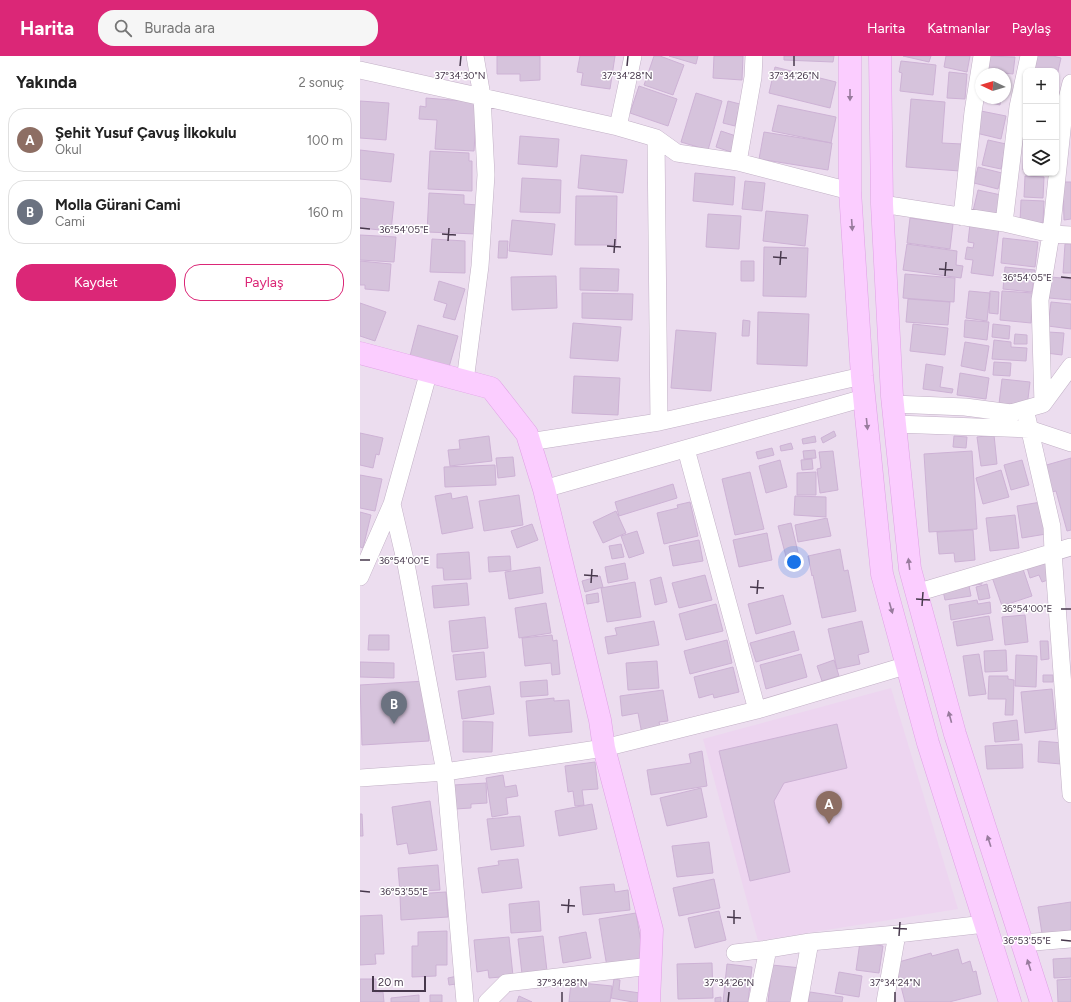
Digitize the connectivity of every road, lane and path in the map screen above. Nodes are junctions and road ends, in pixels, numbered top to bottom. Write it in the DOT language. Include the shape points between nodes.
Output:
graph roads {
  1 [pos="475,56"];
  2 [pos="633,56"];
  3 [pos="754,56"];
  4 [pos="850,56"];
  5 [pos="880,56"];
  6 [pos="982,56"];
  7 [pos="1029,56"];
  8 [pos="360,70"];
  9 [pos="1071,83"];
  10 [pos="482,96"];
  11 [pos="618,127"];
  12 [pos="656,138"];
  13 [pos="738,162"];
  14 [pos="850,191"];
  15 [pos="882,204"];
  16 [pos="962,217"];
  17 [pos="1004,223"];
  18 [pos="1051,234"];
  19 [pos="1071,235"];
  20 [pos="360,353"];
  21 [pos="1071,366"];
  22 [pos="429,371"];
  23 [pos="862,376"];
  24 [pos="465,381"];
  25 [pos="864,398"];
  26 [pos="1043,404"];
  27 [pos="1025,409"];
  28 [pos="894,414"];
  29 [pos="660,422"];
  30 [pos="1030,430"];
  31 [pos="530,442"];
  32 [pos="1071,443"];
  33 [pos="686,449"];
  34 [pos="544,489"];
  35 [pos="392,504"];
  36 [pos="1071,547"];
  37 [pos="1053,552"];
  38 [pos="360,577"];
  39 [pos="916,593"];
  40 [pos="908,664"];
  41 [pos="757,710"];
  42 [pos="604,748"];
  43 [pos="445,772"];
  44 [pos="360,778"];
  45 [pos="1071,794"];
  46 [pos="985,924"];
  47 [pos="897,934"];
  48 [pos="1071,939"];
  49 [pos="810,942"];
  50 [pos="1022,943"];
  51 [pos="768,949"];
  52 [pos="735,953"];
  53 [pos="651,966"];
  54 [pos="465,1002"];
  55 [pos="487,1002"];
  56 [pos="649,1002"];
  57 [pos="757,1002"];
  58 [pos="799,1002"];
  59 [pos="885,1002"];
  60 [pos="1010,1002"];
  61 [pos="1041,1002"];
  1 -- 10 [label="street"];
  2 -- 11 [label="street"];
  3 -- 13 [label="street" via="753,77"];
  4 -- 14 [label="main road, one-way"];
  5 -- 15 [label="main road"];
  6 -- 16 [label="street" via="973,112"];
  7 -- 17 [label="street" via="1018,107"];
  8 -- 10 [label="street"];
  9 -- 18 [label="street" via="1064,111"];
  10 -- 11 [label="street"];
  10 -- 24 [label="street" via="486,175 480,266"];
  11 -- 12 [label="street"];
  12 -- 13 [label="street" via="677,153"];
  12 -- 29 [label="street"];
  13 -- 14 [label="street"];
  14 -- 23 [label="main road, one-way"];
  15 -- 16 [label="street"];
  15 -- 28 [label="main road"];
  16 -- 17 [label="street"];
  17 -- 18 [label="street"];
  18 -- 19 [label="street"];
  18 -- 26 [label="street" via="1040,300"];
  20 -- 22 [label="main road"];
  21 -- 26 [label="street"];
  22 -- 24 [label="main road"];
  22 -- 35 [label="street"];
  23 -- 25 [label="main road"];
  23 -- 29 [label="street"];
  24 -- 31 [label="main road" via="491,388 527,434"];
  25 -- 33 [label="street"];
  25 -- 40 [label="main road, one-way" via="882,574"];
  26 -- 27 [label="street"];
  27 -- 28 [label="street" via="1011,413 965,407"];
  27 -- 30 [label="street"];
  28 -- 30 [label="street"];
  39 -- 28 [label="main road, one-way" via="910,569"];
  29 -- 31 [label="street"];
  30 -- 32 [label="street"];
  30 -- 37 [label="street" via="1052,527"];
  31 -- 34 [label="main road"];
  33 -- 34 [label="street"];
  33 -- 41 [label="street"];
  34 -- 42 [label="main road" via="600,720"];
  35 -- 38 [label="street"];
  35 -- 43 [label="street" via="406,564"];
  36 -- 37 [label="street"];
  37 -- 39 [label="street"];
  37 -- 45 [label="street"];
  50 -- 39 [label="main road, one-way" via="955,734"];
  40 -- 41 [label="street"];
  40 -- 46 [label="main road" via="928,743"];
  41 -- 42 [label="street"];
  42 -- 43 [label="street"];
  42 -- 53 [label="main road" via="652,930"];
  43 -- 44 [label="street"];
  43 -- 54 [label="street"];
  46 -- 47 [label="street"];
  46 -- 60 [label="main road"];
  47 -- 49 [label="street"];
  47 -- 59 [label="street"];
  48 -- 50 [label="street"];
  49 -- 51 [label="street"];
  49 -- 58 [label="street"];
  61 -- 50 [label="main road, one-way"];
  51 -- 52 [label="street"];
  51 -- 57 [label="street"];
  53 -- 55 [label="street" via="506,983"];
  53 -- 56 [label="main road"];
}
